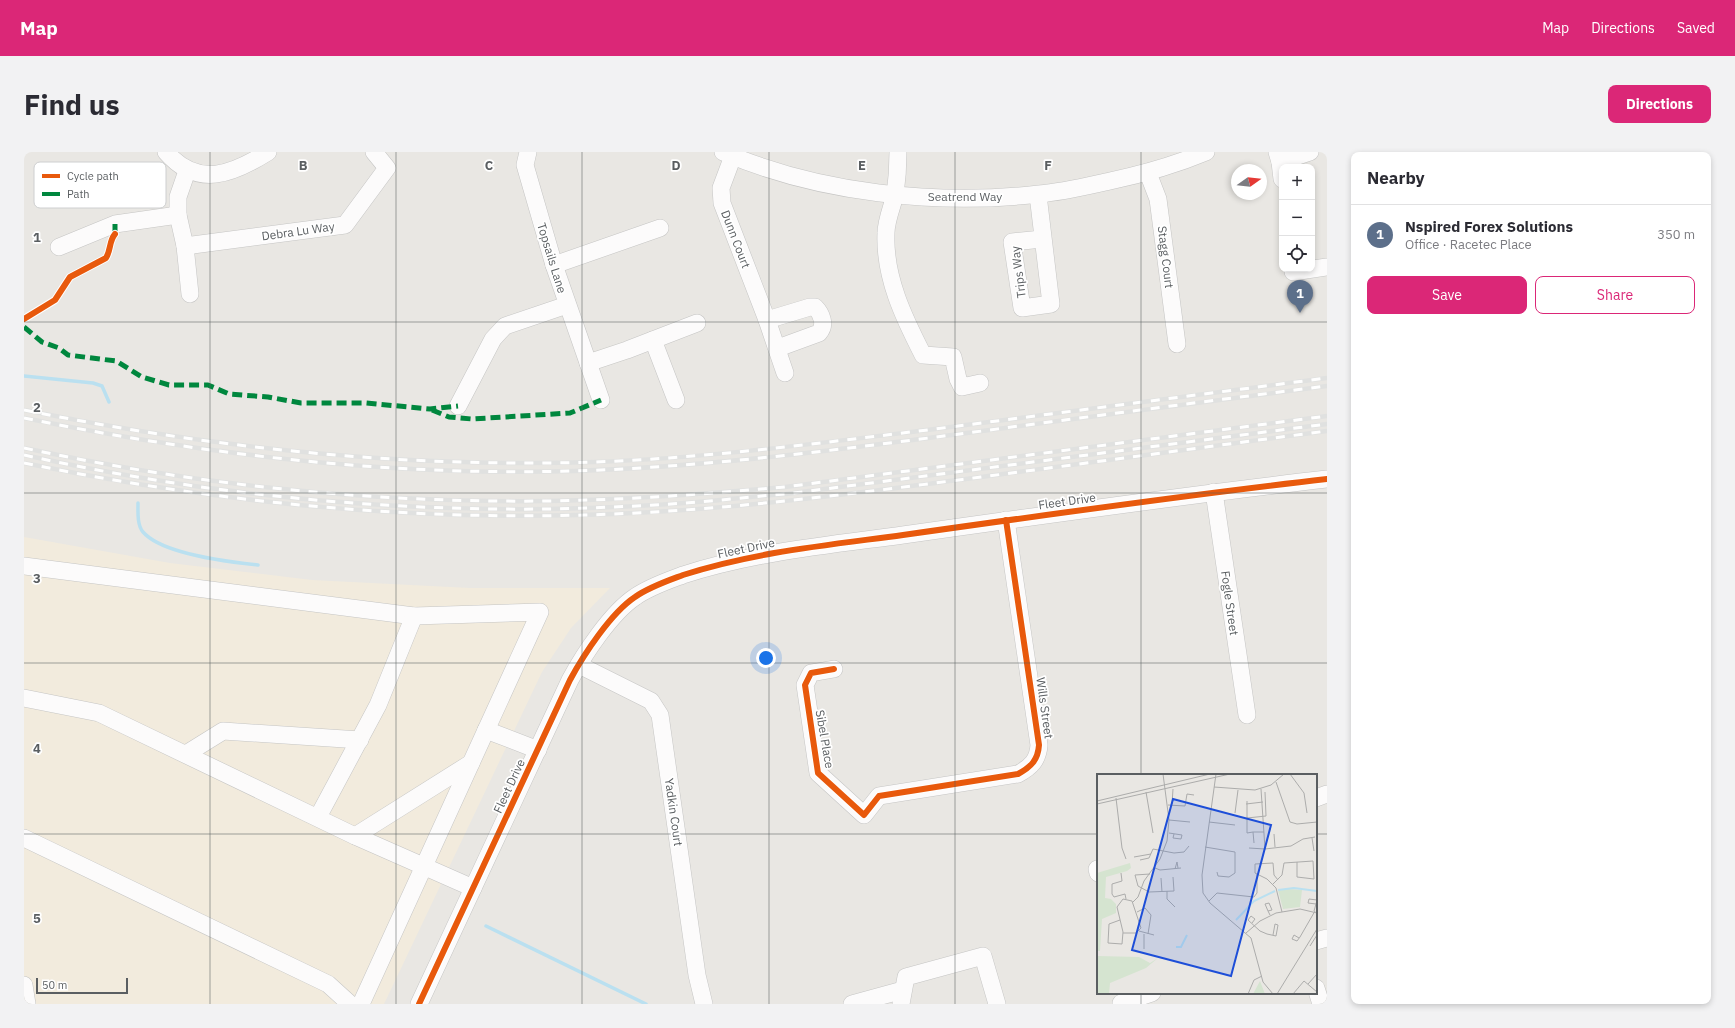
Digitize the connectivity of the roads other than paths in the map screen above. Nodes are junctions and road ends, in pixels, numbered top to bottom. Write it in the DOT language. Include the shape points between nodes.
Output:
graph roads {
  1 [pos="166,152"];
  2 [pos="268,152"];
  3 [pos="374,152"];
  4 [pos="528,152"];
  5 [pos="898,152"];
  6 [pos="1206,152"];
  7 [pos="1310,152"];
  8 [pos="728,154"];
  9 [pos="1278,157"];
  10 [pos="187,171"];
  11 [pos="1148,172"];
  12 [pos="895,194"];
  13 [pos="1038,195"];
  14 [pos="178,215"];
  15 [pos="660,228"];
  16 [pos="1042,239"];
  17 [pos="185,246"];
  18 [pos="59,247"];
  19 [pos="554,266"];
  20 [pos="1327,267"];
  21 [pos="1315,269"];
  22 [pos="190,294"];
  23 [pos="567,305"];
  24 [pos="767,320"];
  25 [pos="697,323"];
  26 [pos="653,340"];
  27 [pos="1177,344"];
  28 [pos="778,348"];
  29 [pos="588,363"];
  30 [pos="786,373"];
  31 [pos="980,383"];
  32 [pos="600,400"];
  33 [pos="676,400"];
  34 [pos="458,406"];
  35 [pos="1327,479"];
  36 [pos="1214,492"];
  37 [pos="1006,520"];
  38 [pos="24,566"];
  39 [pos="414,616"];
  40 [pos="578,665"];
  41 [pos="834,669"];
  42 [pos="24,698"];
  43 [pos="1247,715"];
  44 [pos="486,730"];
  45 [pos="360,740"];
  46 [pos="538,750"];
  47 [pos="186,754"];
  48 [pos="471,764"];
  49 [pos="1327,794"];
  50 [pos="1317,798"];
  51 [pos="864,815"];
  52 [pos="318,817"];
  53 [pos="355,836"];
  54 [pos="24,838"];
  55 [pos="423,867"];
  56 [pos="473,888"];
  57 [pos="1327,938"];
  58 [pos="1317,941"];
  59 [pos="24,985"];
  60 [pos="903,990"];
  61 [pos="1317,991"];
  62 [pos="1148,994"];
  63 [pos="1123,1000"];
  64 [pos="28,1004"];
  65 [pos="350,1004"];
  66 [pos="361,1004"];
  67 [pos="418,1004"];
  68 [pos="704,1004"];
  69 [pos="852,1004"];
  70 [pos="996,1004"];
  71 [pos="1321,1004"];
  1 -- 10 [label="street"];
  2 -- 10 [label="street" via="231,171 215,174"];
  3 -- 17 [label="street, Debra Lu Way" via="387,168 346,225"];
  4 -- 19 [label="street, Topsails Lane" via="524,165"];
  5 -- 12 [label="street"];
  6 -- 11 [label="street, Seatrend Way"];
  7 -- 9 [label="street"];
  8 -- 12 [label="street, Seatrend Way" via="811,181"];
  8 -- 24 [label="street, Dunn Court" via="721,188 722,203"];
  10 -- 14 [label="street" via="178,197"];
  11 -- 13 [label="street, Seatrend Way"];
  11 -- 27 [label="street, Stagg Court" via="1158,200"];
  12 -- 13 [label="street, Seatrend Way" via="971,199"];
  12 -- 31 [label="street" via="886,232 887,260 892,284 908,327 923,355 953,357 962,387"];
  13 -- 16 [label="street"];
  14 -- 17 [label="street"];
  14 -- 18 [label="street" via="115,224"];
  15 -- 19 [label="street"];
  17 -- 22 [label="street"];
  19 -- 23 [label="street, Topsails Lane"];
  20 -- 21 [label="street"];
  23 -- 29 [label="street, Topsails Lane"];
  23 -- 34 [label="street" via="506,326 493,339"];
  24 -- 28 [label="street, Dunn Court"];
  24 -- 28 [label="street" via="810,307 818,310 823,324 819,333"];
  25 -- 26 [label="street"];
  26 -- 29 [label="street"];
  26 -- 33 [label="street"];
  28 -- 30 [label="street, Dunn Court"];
  29 -- 32 [label="street, Topsails Lane"];
  35 -- 36 [label="street, Fleet Drive"];
  36 -- 37 [label="street, Fleet Drive"];
  36 -- 43 [label="street, Fogle Street"];
  37 -- 40 [label="street, Fleet Drive" via="772,553 708,567 635,596 609,622"];
  37 -- 51 [label="street, Wills Street" via="1039,745 1034,763 1018,774 879,796"];
  38 -- 39 [label="street"];
  39 -- 44 [label="street" via="540,612"];
  39 -- 45 [label="street" via="378,705"];
  40 -- 46 [label="street, Fleet Drive"];
  40 -- 68 [label="street, Yadkin Court" via="651,701 660,715 697,975"];
  41 -- 51 [label="street, Sibel Place" via="811,673 805,685 818,773"];
  42 -- 47 [label="street" via="99,713"];
  44 -- 46 [label="street"];
  44 -- 48 [label="street"];
  45 -- 47 [label="street" via="223,731"];
  45 -- 52 [label="street"];
  46 -- 56 [label="street, Fleet Drive"];
  47 -- 52 [label="street"];
  48 -- 53 [label="street"];
  48 -- 55 [label="street"];
  49 -- 50 [label="street"];
  52 -- 53 [label="street"];
  53 -- 55 [label="street"];
  54 -- 65 [label="street" via="328,984"];
  55 -- 56 [label="street"];
  55 -- 66 [label="street"];
  56 -- 67 [label="street, Fleet Drive"];
  57 -- 58 [label="street"];
  59 -- 64 [label="street"];
  60 -- 69 [label="street"];
  60 -- 70 [label="street" via="983,956"];
  61 -- 71 [label="street"];
  62 -- 63 [label="street"];
}
